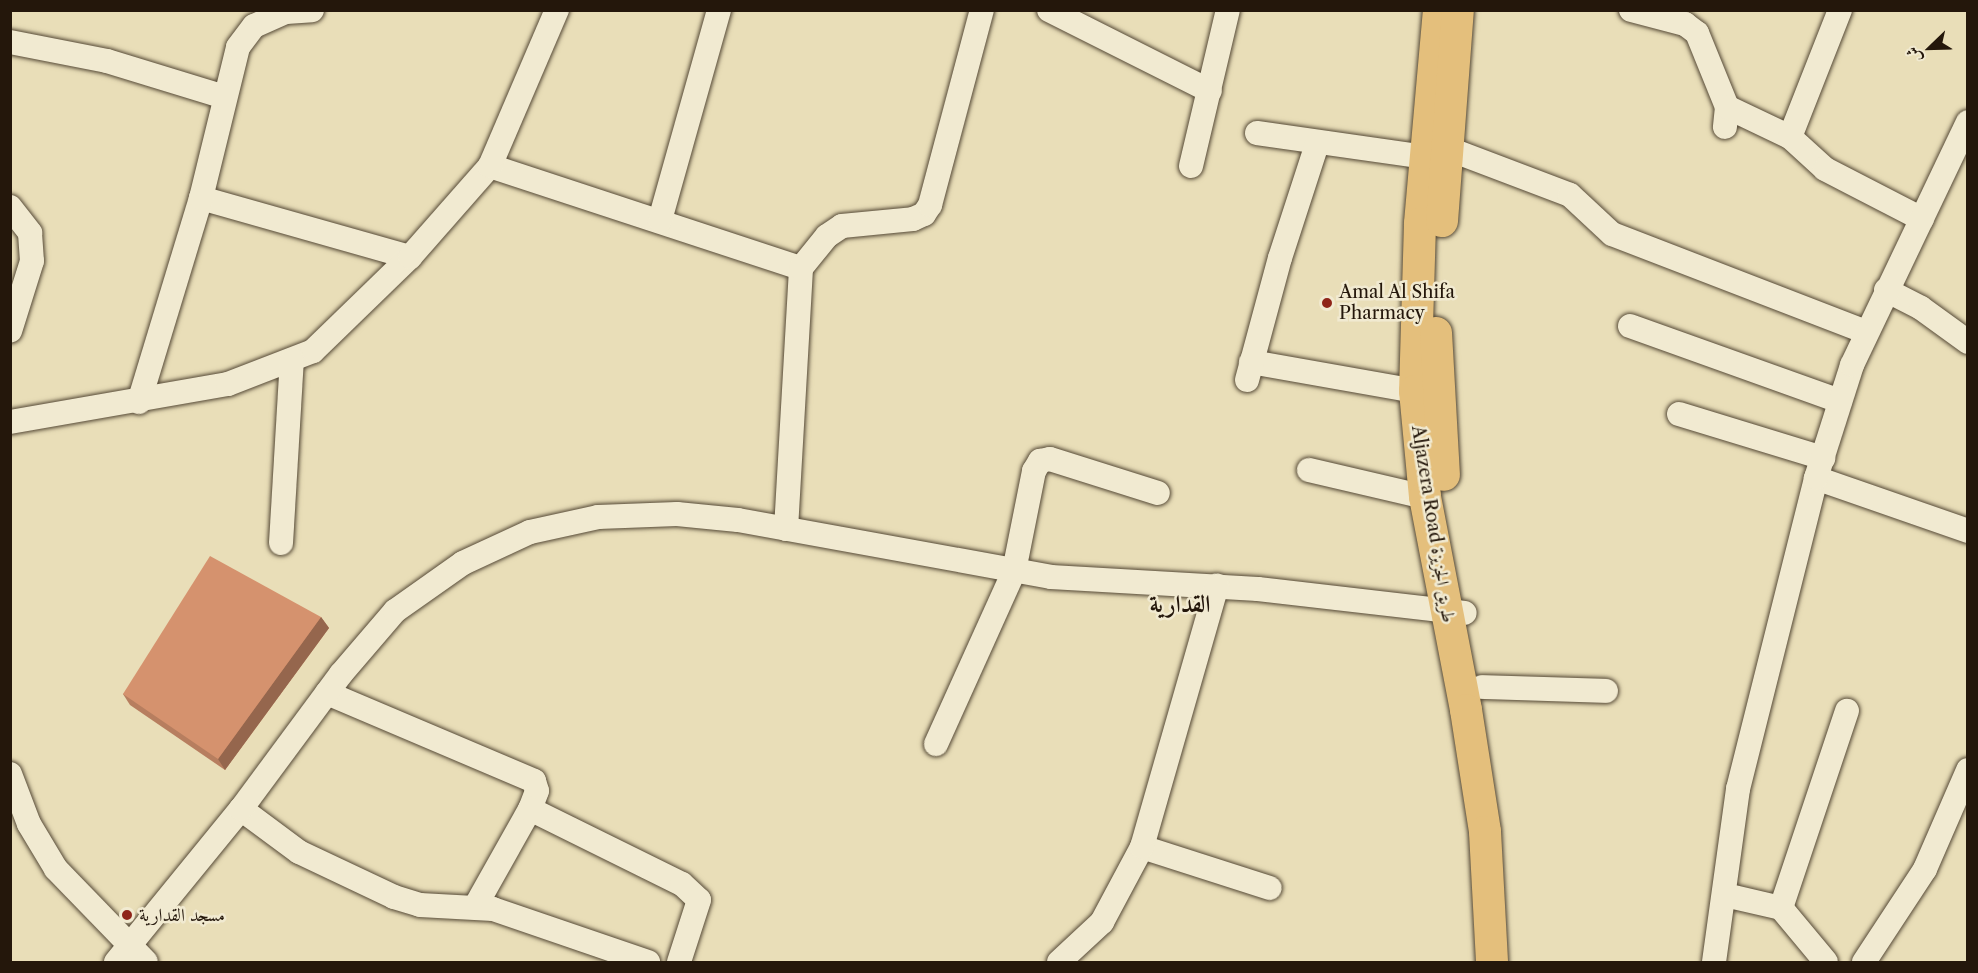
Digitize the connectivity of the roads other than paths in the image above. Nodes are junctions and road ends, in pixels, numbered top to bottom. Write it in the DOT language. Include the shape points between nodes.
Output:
graph roads {
  1 [pos="312,10"];
  2 [pos="557,10"];
  3 [pos="719,10"];
  4 [pos="982,10"];
  5 [pos="1049,10"];
  6 [pos="1228,10"];
  7 [pos="1439,10"];
  8 [pos="1458,10"];
  9 [pos="1631,10"];
  10 [pos="1840,10"];
  11 [pos="10,42"];
  12 [pos="1210,91"];
  13 [pos="225,98"];
  14 [pos="1968,122"];
  15 [pos="1257,133"];
  16 [pos="1790,137"];
  17 [pos="1317,144"];
  18 [pos="1438,153"];
  19 [pos="490,165"];
  20 [pos="1191,166"];
  21 [pos="201,198"];
  22 [pos="10,207"];
  23 [pos="1922,219"];
  24 [pos="660,220"];
  25 [pos="410,257"];
  26 [pos="801,268"];
  27 [pos="1886,290"];
  28 [pos="1630,326"];
  29 [pos="10,331"];
  30 [pos="1866,332"];
  31 [pos="1968,342"];
  32 [pos="292,360"];
  33 [pos="1415,391"];
  34 [pos="1840,401"];
  35 [pos="139,402"];
  36 [pos="1679,414"];
  37 [pos="10,422"];
  38 [pos="1820,468"];
  39 [pos="1309,470"];
  40 [pos="1158,493"];
  41 [pos="1425,497"];
  42 [pos="786,529"];
  43 [pos="1968,531"];
  44 [pos="281,543"];
  45 [pos="1014,571"];
  46 [pos="1217,586"];
  47 [pos="1455,612"];
  48 [pos="1482,687"];
  49 [pos="1606,691"];
  50 [pos="327,693"];
  51 [pos="1847,711"];
  52 [pos="936,744"];
  53 [pos="1968,770"];
  54 [pos="10,774"];
  55 [pos="242,809"];
  56 [pos="530,809"];
  57 [pos="1142,847"];
  58 [pos="1270,888"];
  59 [pos="1725,895"];
  60 [pos="475,907"];
  61 [pos="1780,908"];
  62 [pos="131,958"];
  63 [pos="648,963"];
  64 [pos="679,963"];
  65 [pos="1059,963"];
  66 [pos="1492,963"];
  67 [pos="1512,963"];
  68 [pos="1714,963"];
  69 [pos="1826,963"];
  70 [pos="1864,963"];
  1 -- 13 [label="street" via="286,12 254,26 238,47"];
  2 -- 19 [label="street"];
  3 -- 24 [label="street"];
  4 -- 26 [label="street" via="930,205 924,214 842,226 827,236"];
  5 -- 12 [label="street"];
  6 -- 12 [label="street"];
  7 -- 18 [label="main road, Aljazera Road طريق الجزيزة"];
  8 -- 18 [label="main road, Aljazera Road طريق الجزيزة"];
  9 -- 16 [label="street" via="1685,24 1697,33 1726,117"];
  10 -- 16 [label="street"];
  11 -- 13 [label="street" via="107,61"];
  12 -- 20 [label="street"];
  13 -- 21 [label="street"];
  14 -- 23 [label="street"];
  15 -- 17 [label="street"];
  16 -- 23 [label="street" via="1825,169"];
  17 -- 18 [label="street"];
  17 -- 33 [label="street" via="1249,371"];
  18 -- 30 [label="street" via="1570,195 1612,234"];
  18 -- 33 [label="main road, Aljazera Road طريق الجزيزة"];
  18 -- 47 [label="main road, Aljazera Road طريق الجزيزة" via="1435,348"];
  19 -- 24 [label="street"];
  19 -- 25 [label="street"];
  21 -- 25 [label="street"];
  21 -- 35 [label="street"];
  22 -- 29 [label="street" via="30,233 32,247 32,261"];
  23 -- 27 [label="street"];
  24 -- 26 [label="street"];
  25 -- 32 [label="street" via="313,351"];
  26 -- 42 [label="street"];
  27 -- 30 [label="street"];
  27 -- 31 [label="street" via="1921,308"];
  28 -- 34 [label="street"];
  30 -- 34 [label="street"];
  32 -- 35 [label="street" via="228,384"];
  32 -- 44 [label="street"];
  33 -- 41 [label="main road, Aljazera Road طريق الجزيزة"];
  34 -- 38 [label="street"];
  35 -- 37 [label="street"];
  36 -- 38 [label="street"];
  38 -- 43 [label="street"];
  38 -- 59 [label="street" via="1747,747"];
  39 -- 41 [label="street"];
  40 -- 45 [label="street" via="1050,459 1040,461 1034,471"];
  41 -- 47 [label="main road, Aljazera Road طريق الجزيزة"];
  42 -- 45 [label="street"];
  42 -- 50 [label="street" via="738,520 630,513 530,532 463,562 394,611"];
  45 -- 46 [label="street" via="1100,582"];
  45 -- 52 [label="street"];
  46 -- 47 [label="street"];
  46 -- 57 [label="street"];
  47 -- 48 [label="main road, Aljazera Road طريق الجزيزة"];
  47 -- 66 [label="main road, Aljazera Road طريق الجزيزة" via="1485,832"];
  48 -- 49 [label="street"];
  48 -- 67 [label="main road, Aljazera Road طريق الجزيزة" via="1503,826"];
  50 -- 55 [label="street"];
  50 -- 56 [label="street" via="534,780 537,791"];
  51 -- 61 [label="street"];
  53 -- 70 [label="street" via="1925,868"];
  54 -- 62 [label="street" via="40,846"];
  55 -- 60 [label="street" via="298,852 394,897 420,904"];
  55 -- 62 [label="street"];
  56 -- 60 [label="street"];
  56 -- 64 [label="street" via="682,884 699,900"];
  57 -- 58 [label="street"];
  57 -- 65 [label="street" via="1102,922"];
  59 -- 61 [label="street"];
  59 -- 68 [label="street"];
  60 -- 63 [label="street" via="493,909"];
  61 -- 69 [label="street"];
}
